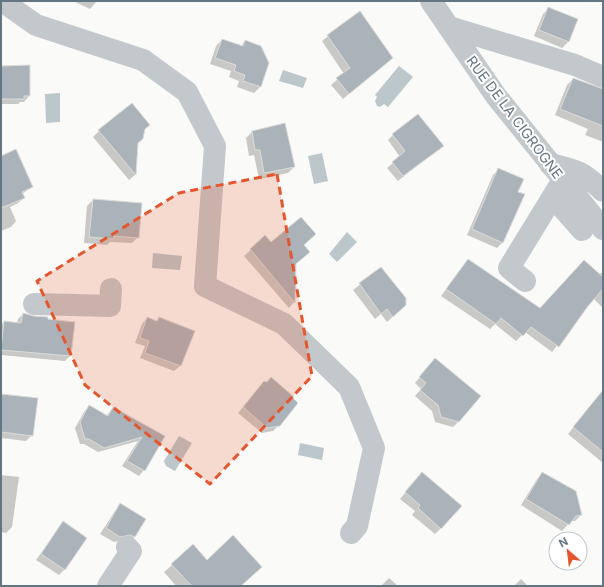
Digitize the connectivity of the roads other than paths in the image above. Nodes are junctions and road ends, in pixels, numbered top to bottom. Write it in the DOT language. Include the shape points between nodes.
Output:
graph roads {
  1 [pos="2,1"];
  2 [pos="432,1"];
  3 [pos="449,27"];
  4 [pos="603,77"];
  5 [pos="555,180"];
  6 [pos="603,191"];
  7 [pos="603,229"];
  8 [pos="582,230"];
  9 [pos="525,281"];
  10 [pos="111,289"];
  11 [pos="34,304"];
  12 [pos="351,533"];
  13 [pos="127,547"];
  14 [pos="108,586"];
  1 -- 12 [label="street" via="36,24 143,60 186,92 215,146 205,286 284,324 350,387 374,448 357,526"];
  2 -- 3 [label="street, RUE DE LA CIGROGNE"];
  3 -- 4 [label="street" via="575,65"];
  3 -- 5 [label="street, RUE DE LA CIGROGNE"];
  5 -- 6 [label="street" via="578,170"];
  5 -- 7 [label="street, RUE DE LA CIGROGNE"];
  5 -- 8 [label="street"];
  5 -- 9 [label="street" via="510,268"];
  10 -- 11 [label="street" via="110,306"];
  13 -- 14 [label="street" via="130,551"];
}
